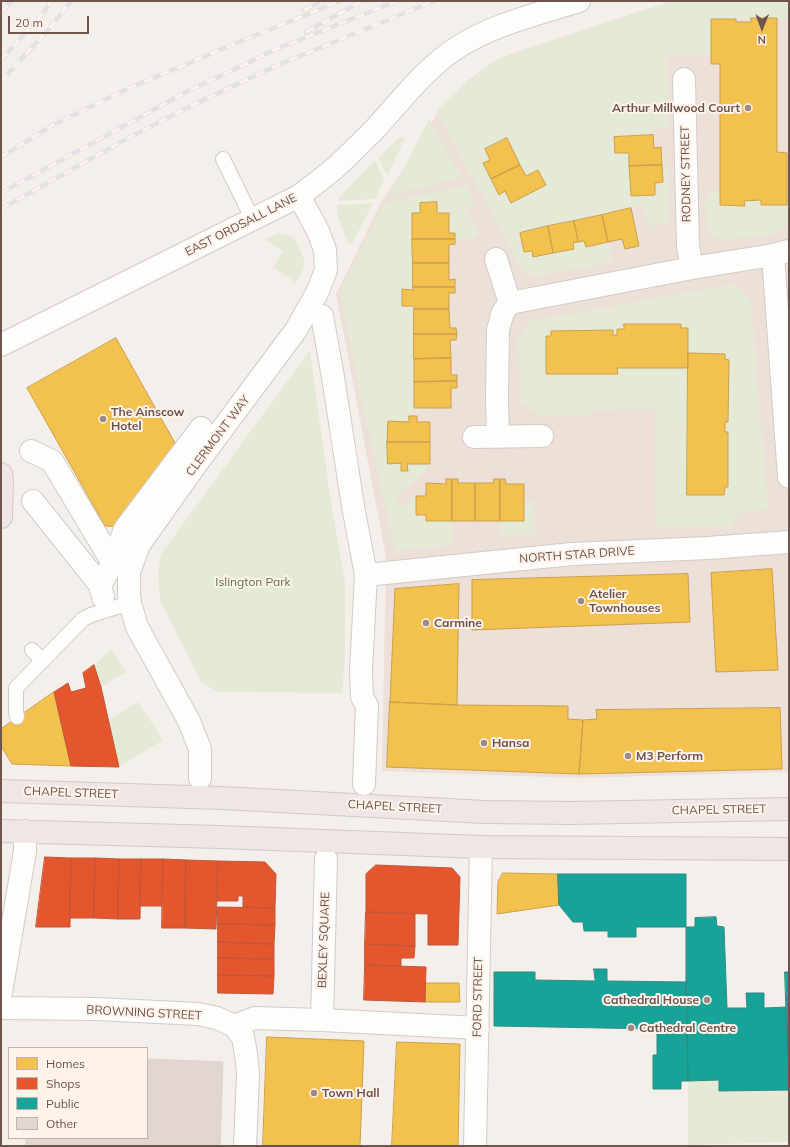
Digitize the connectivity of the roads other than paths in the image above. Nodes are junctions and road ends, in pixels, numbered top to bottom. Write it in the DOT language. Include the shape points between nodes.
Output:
graph roads {
  1 [pos="579,1"];
  2 [pos="684,79"];
  3 [pos="223,159"];
  4 [pos="299,196"];
  5 [pos="253,220"];
  6 [pos="781,253"];
  7 [pos="496,259"];
  8 [pos="692,268"];
  9 [pos="510,302"];
  10 [pos="322,316"];
  11 [pos="1,345"];
  12 [pos="201,428"];
  13 [pos="498,436"];
  14 [pos="542,436"];
  15 [pos="474,437"];
  16 [pos="31,451"];
  17 [pos="1,474"];
  18 [pos="789,477"];
  19 [pos="33,501"];
  20 [pos="1,517"];
  21 [pos="789,542"];
  22 [pos="113,563"];
  23 [pos="366,575"];
  24 [pos="130,603"];
  25 [pos="32,650"];
  26 [pos="43,661"];
  27 [pos="17,717"];
  28 [pos="200,778"];
  29 [pos="364,784"];
  30 [pos="1,791"];
  31 [pos="789,809"];
  32 [pos="1,831"];
  33 [pos="25,831"];
  34 [pos="481,847"];
  35 [pos="789,849"];
  36 [pos="326,859"];
  37 [pos="1,994"];
  38 [pos="322,1020"];
  39 [pos="234,1026"];
  40 [pos="478,1028"];
  41 [pos="245,1146"];
  42 [pos="475,1146"];
  1 -- 4 [label="street, EAST ORDSALL LANE" via="505,25 457,48 409,90 335,168"];
  2 -- 8 [label="street, RODNEY STREET" via="688,246"];
  3 -- 5 [label="lane"];
  4 -- 5 [label="street, EAST ORDSALL LANE"];
  4 -- 24 [label="street, CLERMONT WAY" via="325,250 326,270 317,293 296,330 139,545 129,572"];
  5 -- 11 [label="street, EAST ORDSALL LANE"];
  6 -- 8 [label="street"];
  6 -- 18 [label="street"];
  7 -- 9 [label="street"];
  8 -- 9 [label="street"];
  9 -- 13 [label="street" via="503,312 498,330"];
  10 -- 23 [label="street"];
  12 -- 22 [label="street" via="125,529"];
  13 -- 14 [label="street"];
  13 -- 15 [label="street"];
  16 -- 22 [label="street" via="52,461"];
  17 -- 20 [label="highway"];
  19 -- 22 [label="street" via="102,592"];
  21 -- 23 [label="street, NORTH STAR DRIVE" via="572,554"];
  23 -- 29 [label="street" via="362,660 362,697 367,706"];
  24 -- 26 [label="lane" via="84,619"];
  24 -- 28 [label="street, CLERMONT WAY" via="137,627 189,721 200,749"];
  25 -- 26 [label="lane"];
  26 -- 27 [label="lane" via="16,688"];
  30 -- 31 [label="highway, CHAPEL STREET" via="222,798 485,812"];
  32 -- 33 [label="highway"];
  33 -- 34 [label="highway"];
  33 -- 37 [label="street" via="25,851"];
  34 -- 35 [label="highway"];
  34 -- 40 [label="street, FORD STREET"];
  36 -- 38 [label="street, BEXLEY SQUARE"];
  37 -- 39 [label="street, BROWNING STREET" via="97,1009 198,1014 218,1018"];
  38 -- 39 [label="street" via="255,1018"];
  38 -- 40 [label="street"];
  39 -- 41 [label="street" via="243,1037 248,1074"];
  40 -- 42 [label="street, FORD STREET"];
}
